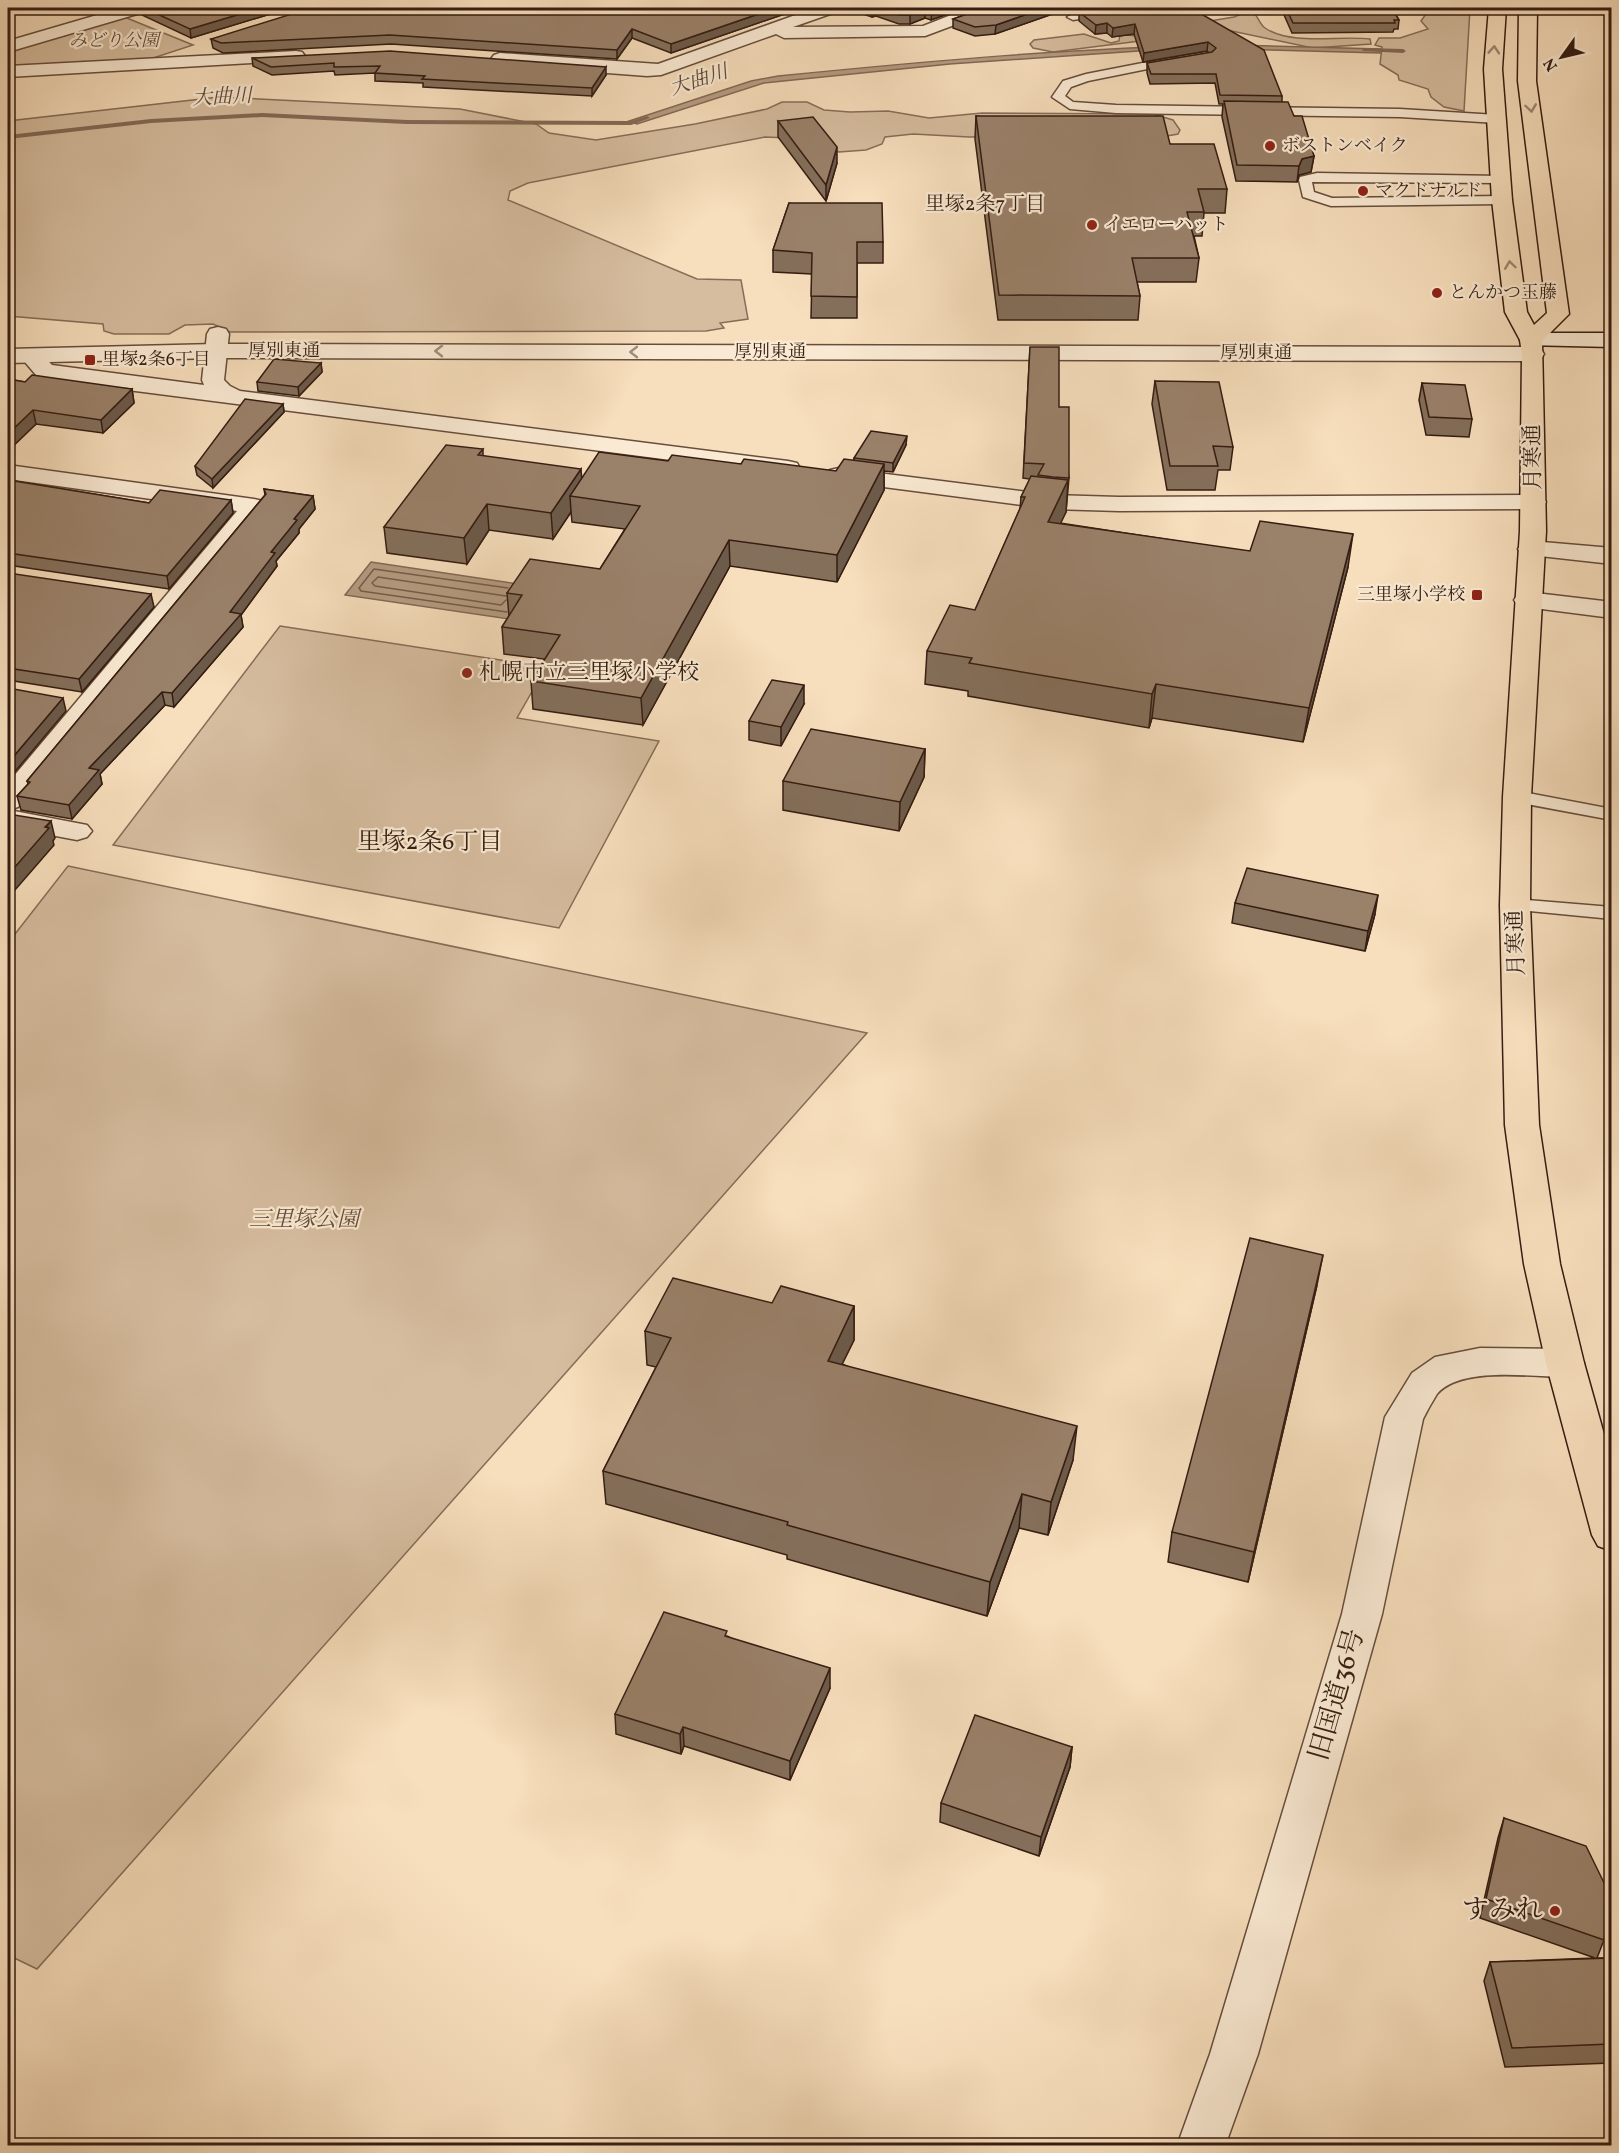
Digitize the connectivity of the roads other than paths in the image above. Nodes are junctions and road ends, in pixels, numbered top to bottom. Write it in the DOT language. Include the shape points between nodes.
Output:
graph roads {
  1 [pos="138,8"];
  2 [pos="830,8"];
  3 [pos="983,8"];
  4 [pos="1127,8"];
  5 [pos="1497,8"];
  6 [pos="1528,8"];
  7 [pos="1073,17"];
  8 [pos="758,34"];
  9 [pos="193,45"];
  10 [pos="8,47"];
  11 [pos="308,56"];
  12 [pos="484,58"];
  13 [pos="1188,59"];
  14 [pos="132,64"];
  15 [pos="8,72"];
  16 [pos="1497,119"];
  17 [pos="1501,180"];
  18 [pos="1502,200"];
  19 [pos="1611,340"];
  20 [pos="8,342"];
  21 [pos="217,343"];
  22 [pos="1532,347"];
  23 [pos="30,355"];
  24 [pos="1611,355"];
  25 [pos="8,356"];
  26 [pos="227,394"];
  27 [pos="8,472"];
  28 [pos="1534,502"];
  29 [pos="1531,549"];
  30 [pos="1611,556"];
  31 [pos="1527,600"];
  32 [pos="1611,610"];
  33 [pos="1517,797"];
  34 [pos="8,801"];
  35 [pos="1611,814"];
  36 [pos="8,819"];
  37 [pos="76,831"];
  38 [pos="1515,905"];
  39 [pos="1611,914"];
  40 [pos="1565,1363"];
  41 [pos="1611,1535"];
  42 [pos="1201,2145"];
  1 -- 10 [label="street"];
  2 -- 8 [label="street"];
  3 -- 8 [label="street" via="925,31"];
  4 -- 7 [label="lane"];
  16 -- 5 [label="highway, 月寒通, one-way" via="1493,69"];
  6 -- 22 [label="highway, one-way" via="1527,81 1558,314"];
  8 -- 12 [label="street" via="661,69"];
  9 -- 14 [label="street"];
  11 -- 14 [label="street"];
  13 -- 16 [label="lane" via="1086,78 1067,84 1058,97 1070,105 1116,109 1400,113"];
  14 -- 15 [label="street"];
  16 -- 17 [label="highway, 月寒通"];
  17 -- 18 [label="highway, 月寒通"];
  17 -- 18 [label="lane" via="1305,180 1308,194 1330,202"];
  22 -- 18 [label="highway, 月寒通, one-way" via="1516,312"];
  19 -- 22 [label="street"];
  20 -- 21 [label="street, 厚別東通"];
  21 -- 22 [label="street, 厚別東通"];
  21 -- 23 [label="street, 厚別東通"];
  21 -- 26 [label="street" via="213,380"];
  22 -- 24 [label="street"];
  22 -- 28 [label="highway, 月寒通"];
  23 -- 25 [label="street, 厚別東通"];
  23 -- 26 [label="street" via="44,370 73,376"];
  26 -- 28 [label="street" via="1052,502"];
  27 -- 34 [label="street" via="254,506 163,597 76,701"];
  28 -- 29 [label="highway, 月寒通"];
  29 -- 30 [label="street"];
  29 -- 31 [label="highway, 月寒通"];
  31 -- 32 [label="street"];
  31 -- 33 [label="highway, 月寒通"];
  33 -- 35 [label="lane"];
  33 -- 38 [label="highway, 月寒通"];
  36 -- 37 [label="street"];
  38 -- 39 [label="lane"];
  38 -- 40 [label="highway, 月寒通" via="1522,1125 1542,1264"];
  40 -- 41 [label="highway, 月寒通"];
  40 -- 42 [label="street, 旧国道36号" via="1480,1362 1448,1367 1425,1383 1404,1417 1362,1614 1234,2054"];
}
